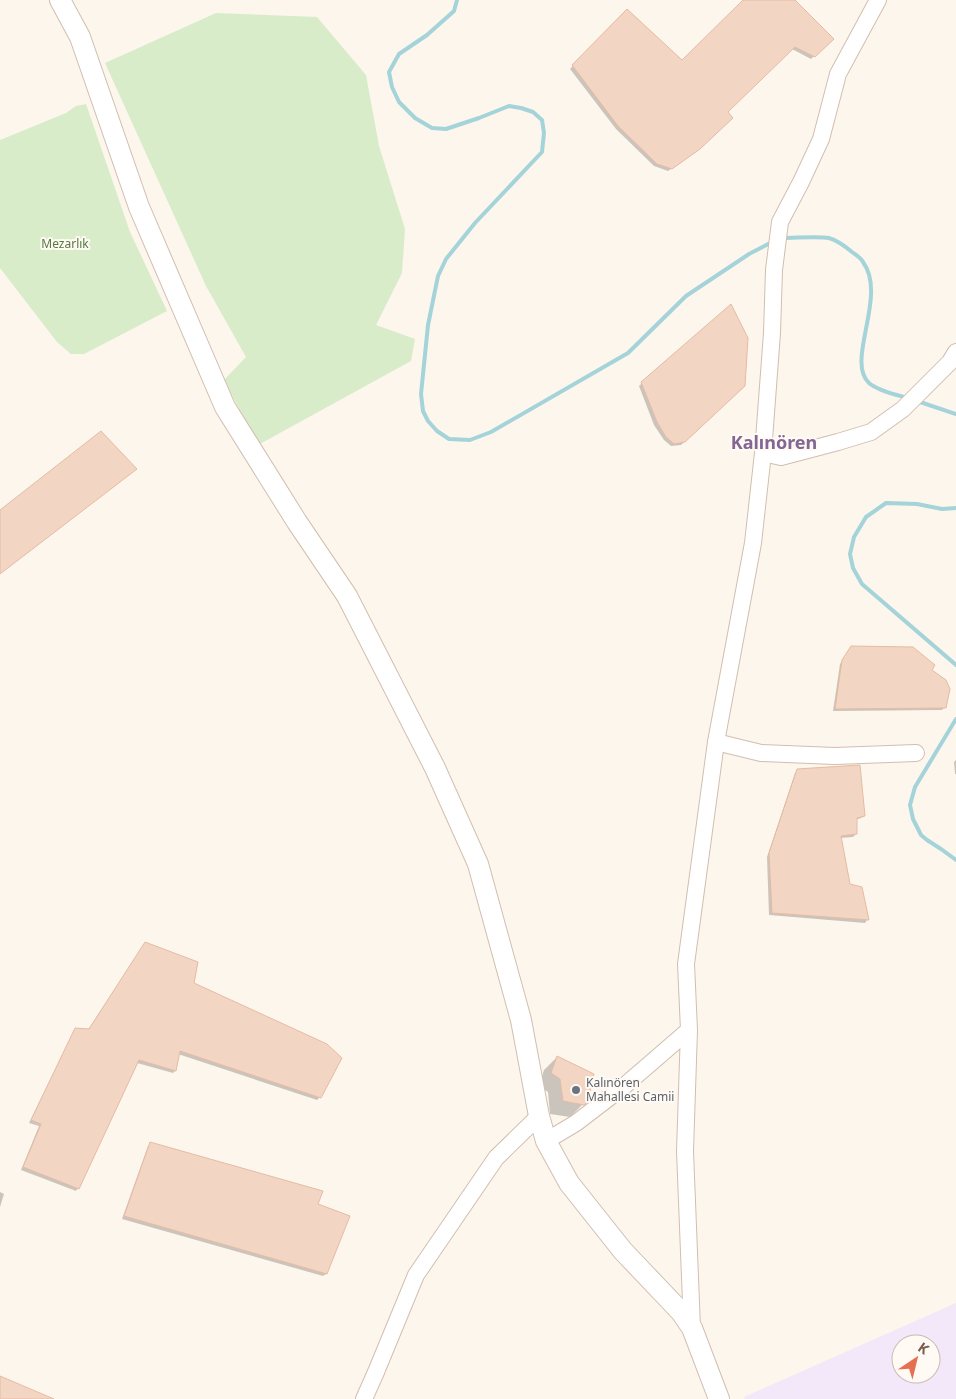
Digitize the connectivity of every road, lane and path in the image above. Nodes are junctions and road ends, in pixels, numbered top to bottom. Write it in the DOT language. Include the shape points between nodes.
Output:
graph roads {
  1 [pos="60,0"];
  2 [pos="878,0"];
  3 [pos="956,352"];
  4 [pos="763,453"];
  5 [pos="716,742"];
  6 [pos="916,753"];
  7 [pos="689,1030"];
  8 [pos="539,1116"];
  9 [pos="546,1141"];
  10 [pos="692,1328"];
  11 [pos="364,1399"];
  12 [pos="719,1399"];
  1 -- 8 [label="street" via="80,37 139,207 225,407 347,596 435,768 478,864 521,1020"];
  2 -- 4 [label="street" via="838,74 821,139 780,222"];
  3 -- 4 [label="street" via="903,409 871,432 781,457"];
  4 -- 5 [label="street" via="753,543"];
  5 -- 6 [label="street" via="761,753 835,756"];
  5 -- 7 [label="street" via="686,964"];
  7 -- 9 [label="street" via="623,1087"];
  7 -- 10 [label="street" via="685,1151"];
  8 -- 9 [label="street"];
  8 -- 11 [label="street" via="496,1158 416,1275"];
  9 -- 10 [label="street" via="569,1184"];
  10 -- 12 [label="street"];
}
